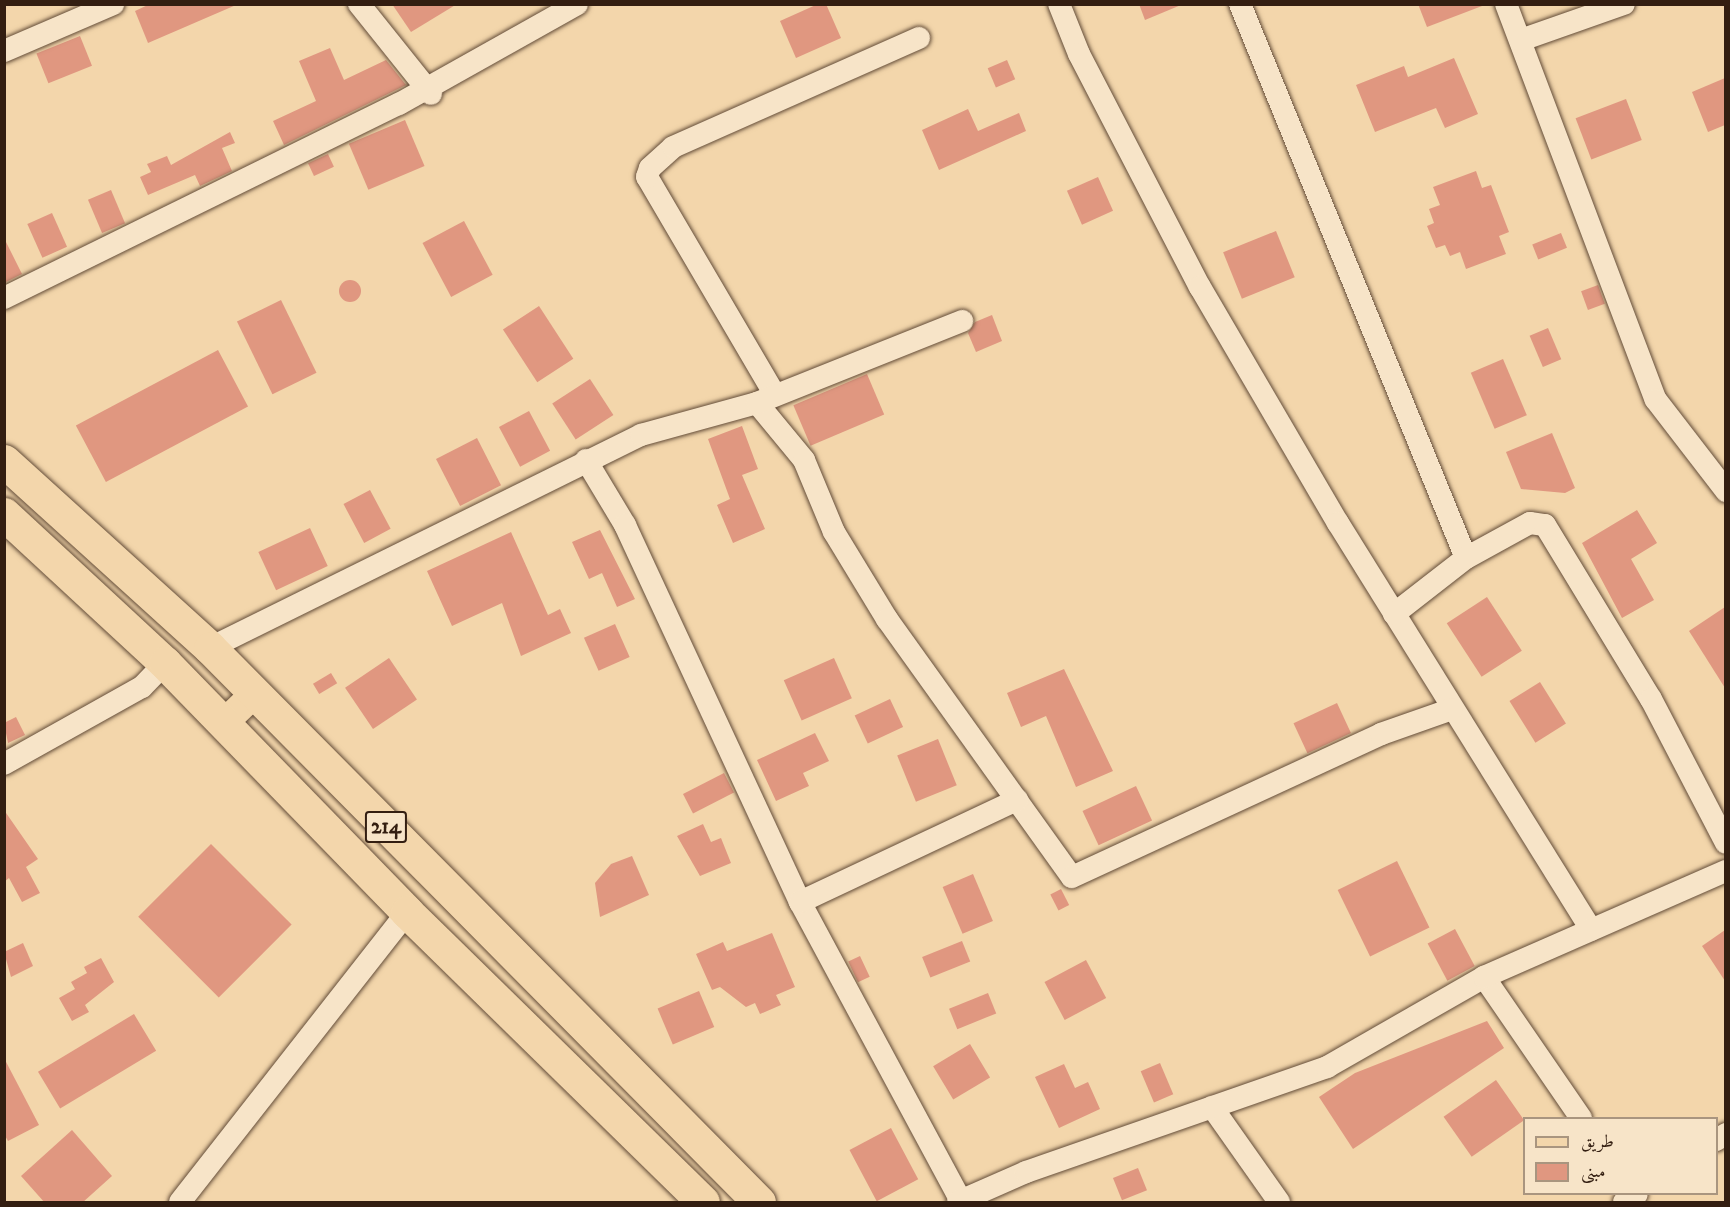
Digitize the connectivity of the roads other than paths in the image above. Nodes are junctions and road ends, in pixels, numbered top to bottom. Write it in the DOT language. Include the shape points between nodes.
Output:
graph roads {
  1 [pos="113,4"];
  2 [pos="359,4"];
  3 [pos="577,4"];
  4 [pos="1059,4"];
  5 [pos="1240,4"];
  6 [pos="1506,4"];
  7 [pos="1624,4"];
  8 [pos="919,38"];
  9 [pos="1521,40"];
  10 [pos="4,51"];
  11 [pos="428,90"];
  12 [pos="4,298"];
  13 [pos="962,321"];
  14 [pos="766,399"];
  15 [pos="586,460"];
  16 [pos="4,461"];
  17 [pos="1725,491"];
  18 [pos="4,514"];
  19 [pos="1466,558"];
  20 [pos="1394,614"];
  21 [pos="210,648"];
  22 [pos="165,663"];
  23 [pos="254,694"];
  24 [pos="1452,709"];
  25 [pos="224,723"];
  26 [pos="4,764"];
  27 [pos="1017,800"];
  28 [pos="1725,843"];
  29 [pos="1725,871"];
  30 [pos="800,902"];
  31 [pos="407,912"];
  32 [pos="1591,930"];
  33 [pos="1484,977"];
  34 [pos="1212,1107"];
  35 [pos="1580,1117"];
  36 [pos="959,1202"];
  37 [pos="180,1203"];
  38 [pos="703,1203"];
  39 [pos="759,1203"];
  40 [pos="1279,1203"];
  1 -- 10 [label="street"];
  2 -- 11 [label="street"];
  3 -- 11 [label="street"];
  4 -- 20 [label="street" via="1079,54 1200,287"];
  5 -- 19 [label="street"];
  6 -- 9 [label="street"];
  7 -- 9 [label="street"];
  8 -- 14 [label="street" via="673,147 650,168 647,177"];
  9 -- 17 [label="street" via="1656,400"];
  11 -- 12 [label="street"];
  13 -- 14 [label="street"];
  14 -- 15 [label="street" via="641,435"];
  14 -- 27 [label="street" via="804,460 834,532 887,619"];
  15 -- 21 [label="street"];
  15 -- 30 [label="street" via="625,525"];
  16 -- 21 [label="highway, 214"];
  18 -- 22 [label="highway, 214"];
  19 -- 20 [label="street"];
  19 -- 28 [label="street" via="1530,523 1545,525 1651,699"];
  20 -- 24 [label="street"];
  21 -- 23 [label="highway, 214"];
  22 -- 25 [label="highway, 214"];
  22 -- 26 [label="street" via="142,687"];
  23 -- 25 [label="main road"];
  23 -- 39 [label="highway, 214"];
  24 -- 27 [label="street" via="1381,735 1072,878"];
  24 -- 32 [label="street"];
  25 -- 31 [label="highway, 214"];
  27 -- 30 [label="street"];
  29 -- 32 [label="street"];
  30 -- 36 [label="street"];
  31 -- 37 [label="street"];
  31 -- 38 [label="highway, 214"];
  32 -- 33 [label="street"];
  33 -- 34 [label="street" via="1327,1067"];
  33 -- 35 [label="street"];
  34 -- 36 [label="street" via="1026,1172"];
  34 -- 40 [label="street"];
}
